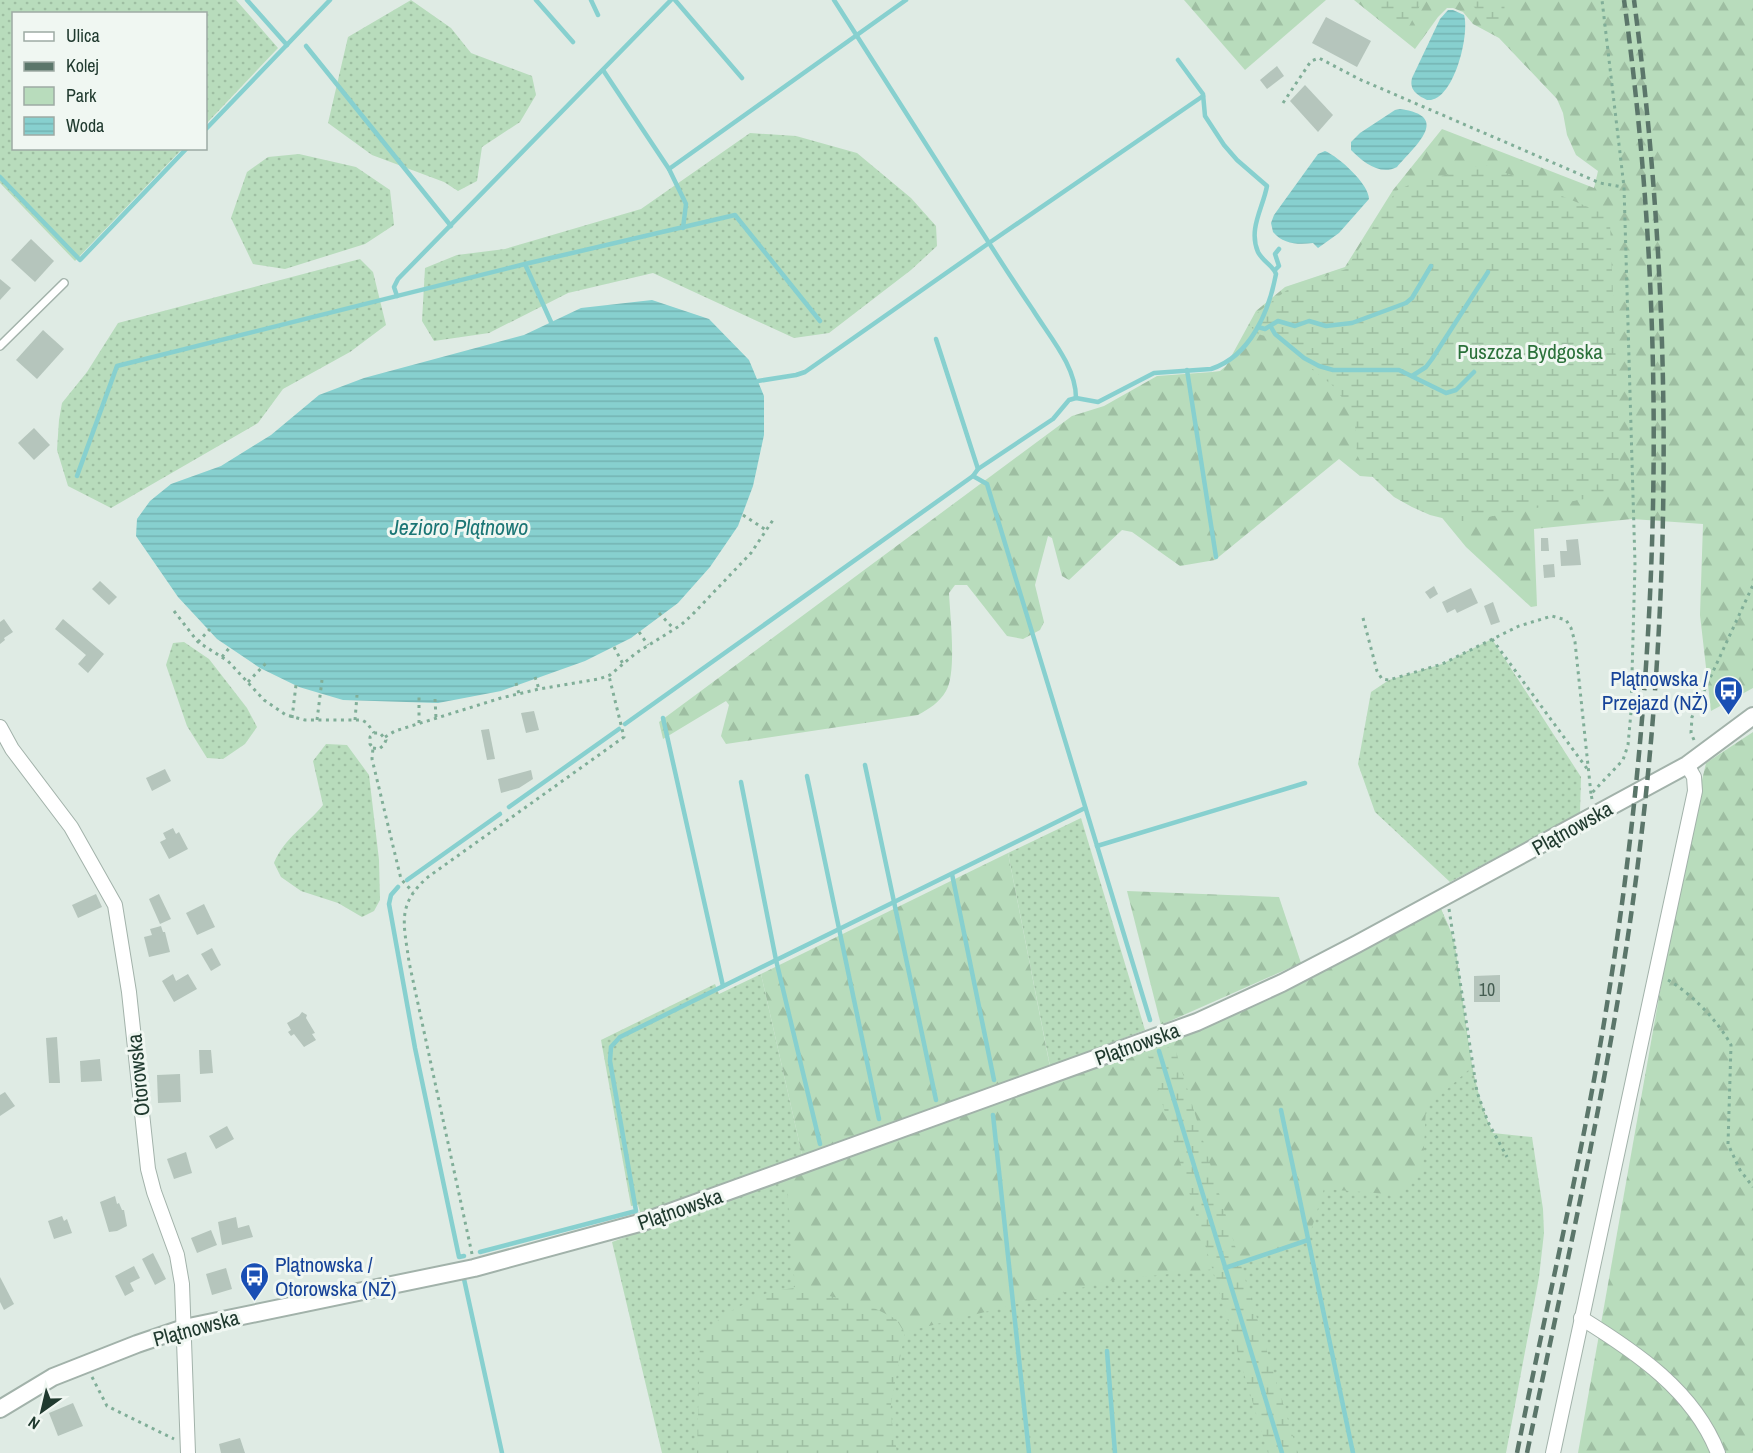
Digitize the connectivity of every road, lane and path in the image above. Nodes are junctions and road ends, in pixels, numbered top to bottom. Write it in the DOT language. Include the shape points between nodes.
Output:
graph roads {
  1 [pos="1602,0"];
  2 [pos="1283,103"];
  3 [pos="1624,187"];
  4 [pos="64,283"];
  5 [pos="0,346"];
  6 [pos="743,515"];
  7 [pos="773,520"];
  8 [pos="766,530"];
  9 [pos="1753,585"];
  10 [pos="174,611"];
  11 [pos="659,613"];
  12 [pos="1363,618"];
  13 [pos="210,628"];
  14 [pos="674,629"];
  15 [pos="639,632"];
  16 [pos="1492,639"];
  17 [pos="198,642"];
  18 [pos="648,645"];
  19 [pos="230,646"];
  20 [pos="614,647"];
  21 [pos="222,657"];
  22 [pos="266,663"];
  23 [pos="623,664"];
  24 [pos="609,676"];
  25 [pos="535,677"];
  26 [pos="322,680"];
  27 [pos="248,682"];
  28 [pos="516,683"];
  29 [pos="296,685"];
  30 [pos="539,689"];
  31 [pos="519,694"];
  32 [pos="357,695"];
  33 [pos="419,695"];
  34 [pos="435,699"];
  35 [pos="1753,716"];
  36 [pos="292,718"];
  37 [pos="436,718"];
  38 [pos="317,720"];
  39 [pos="355,720"];
  40 [pos="419,723"];
  41 [pos="0,727"];
  42 [pos="374,733"];
  43 [pos="385,737"];
  44 [pos="373,748"];
  45 [pos="1694,760"];
  46 [pos="1589,772"];
  47 [pos="1591,794"];
  48 [pos="1594,816"];
  49 [pos="413,892"];
  50 [pos="1447,896"];
  51 [pos="1656,975"];
  52 [pos="1507,1157"];
  53 [pos="1753,1187"];
  54 [pos="474,1268"];
  55 [pos="1581,1318"];
  56 [pos="184,1328"];
  57 [pos="92,1377"];
  58 [pos="0,1409"];
  59 [pos="175,1440"];
  60 [pos="188,1453"];
  61 [pos="1553,1453"];
  62 [pos="1718,1453"];
  1 -- 3 [label="path"];
  2 -- 3 [label="path" via="1311,61 1319,58 1600,183"];
  3 -- 47 [label="path" via="1635,564 1631,712 1623,760"];
  4 -- 5 [label="lane"];
  6 -- 8 [label="path"];
  7 -- 8 [label="path"];
  8 -- 14 [label="path" via="751,553"];
  9 -- 45 [label="path" via="1692,717"];
  10 -- 17 [label="path"];
  11 -- 14 [label="path"];
  12 -- 16 [label="path" via="1382,679 1442,664"];
  13 -- 17 [label="path"];
  14 -- 18 [label="path"];
  15 -- 18 [label="path"];
  16 -- 46 [label="path"];
  16 -- 46 [label="path" via="1547,617 1562,617 1569,623 1575,642"];
  17 -- 21 [label="path"];
  18 -- 23 [label="path"];
  19 -- 21 [label="path"];
  20 -- 23 [label="path"];
  21 -- 27 [label="path"];
  22 -- 27 [label="path"];
  23 -- 24 [label="path"];
  24 -- 30 [label="path"];
  24 -- 49 [label="path" via="624,737 428,877"];
  25 -- 30 [label="path"];
  26 -- 38 [label="path"];
  27 -- 36 [label="path" via="264,700"];
  28 -- 31 [label="path"];
  29 -- 36 [label="path"];
  30 -- 31 [label="path"];
  31 -- 37 [label="path"];
  32 -- 39 [label="path"];
  33 -- 40 [label="path"];
  34 -- 37 [label="path"];
  35 -- 45 [label="street, Plątnowska"];
  36 -- 38 [label="path"];
  37 -- 40 [label="path"];
  38 -- 39 [label="path"];
  39 -- 42 [label="path" via="364,721"];
  40 -- 43 [label="path"];
  41 -- 56 [label="street, Otorowska" via="71,827 115,905 129,992 148,1169 177,1255"];
  42 -- 43 [label="path"];
  42 -- 44 [label="path" via="369,740"];
  43 -- 44 [label="path" via="382,748"];
  44 -- 49 [label="path" via="372,759 400,876"];
  45 -- 48 [label="street, Plątnowska"];
  45 -- 51 [label="street" via="1695,791"];
  46 -- 47 [label="path"];
  47 -- 48 [label="path"];
  48 -- 50 [label="street, Plątnowska"];
  49 -- 54 [label="path" via="405,908 409,962"];
  50 -- 52 [label="path" via="1477,1092"];
  50 -- 54 [label="street, Plątnowska" via="1282,983 1197,1022 643,1222"];
  51 -- 53 [label="path" via="1689,995 1731,1045 1728,1144"];
  51 -- 55 [label="street"];
  54 -- 56 [label="street, Plątnowska"];
  55 -- 61 [label="street"];
  55 -- 62 [label="street" via="1627,1346 1671,1384 1691,1406"];
  56 -- 58 [label="street, Plątnowska" via="53,1377"];
  56 -- 60 [label="street, Otorowska"];
  57 -- 59 [label="path" via="107,1406"];
}
